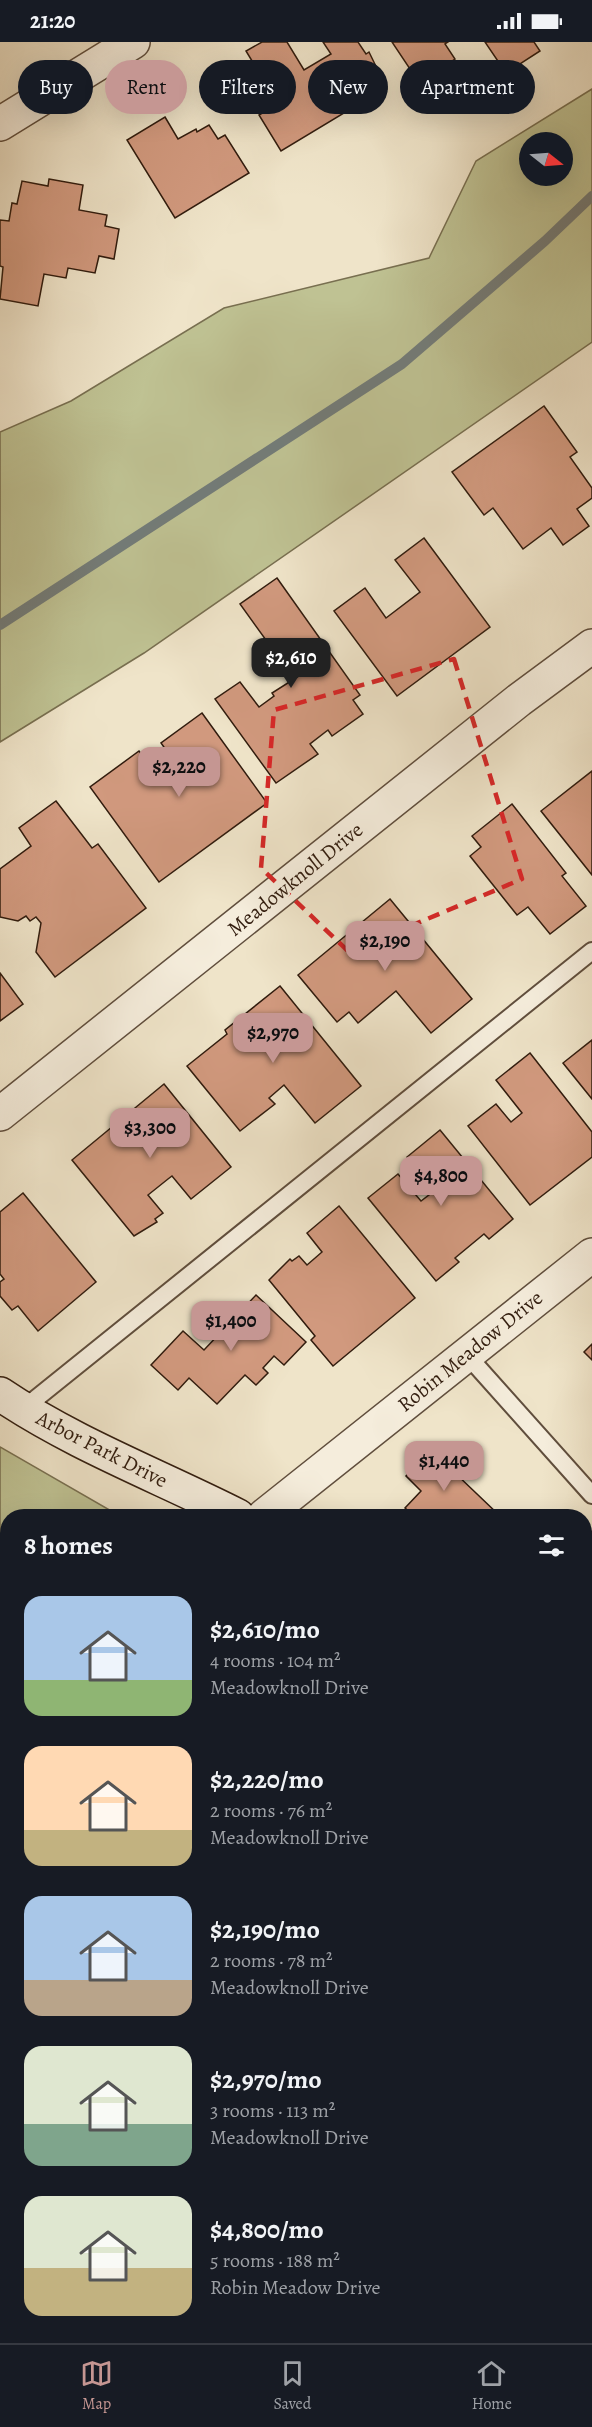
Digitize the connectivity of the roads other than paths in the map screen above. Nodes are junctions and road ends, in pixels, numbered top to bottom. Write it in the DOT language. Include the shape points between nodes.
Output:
graph roads {
  1 [pos="133,42"];
  2 [pos="0,124"];
  3 [pos="592,646"];
  4 [pos="592,951"];
  5 [pos="0,1114"];
  6 [pos="592,1255"];
  7 [pos="466,1354"];
  8 [pos="11,1401"];
  9 [pos="592,1495"];
  10 [pos="223,1509"];
  11 [pos="273,1509"];
  1 -- 2 [label="street"];
  3 -- 5 [label="street, Meadowknoll Drive"];
  4 -- 8 [label="lane"];
  6 -- 7 [label="street, Robin Meadow Drive"];
  7 -- 9 [label="lane"];
  7 -- 11 [label="street, Robin Meadow Drive"];
  8 -- 10 [label="street, Arbor Park Drive" via="115,1458"];
}
